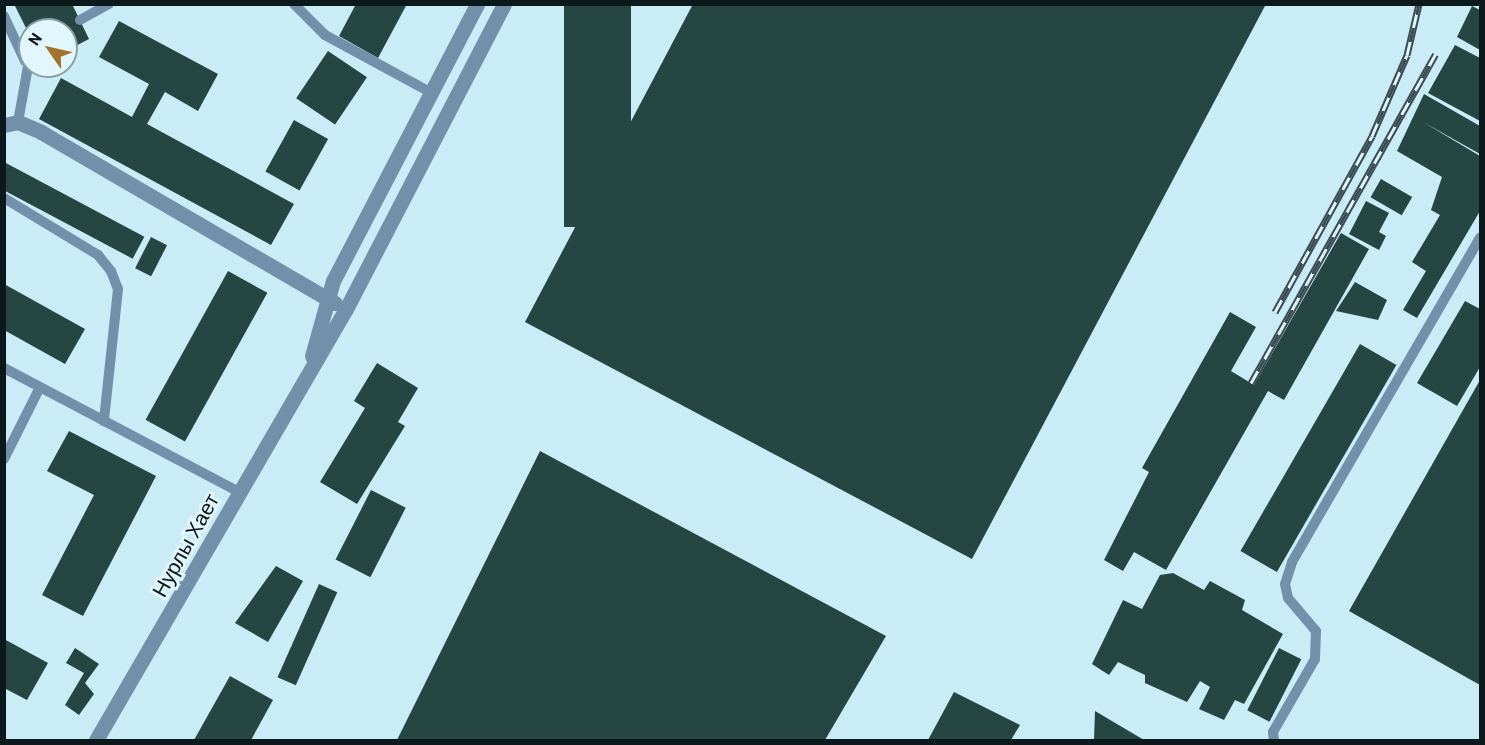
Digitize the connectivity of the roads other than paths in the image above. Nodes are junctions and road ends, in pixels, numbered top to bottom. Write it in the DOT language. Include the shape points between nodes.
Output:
graph roads {
  1 [pos="109,4"];
  2 [pos="294,4"];
  3 [pos="477,4"];
  4 [pos="504,4"];
  5 [pos="4,16"];
  6 [pos="80,20"];
  7 [pos="18,42"];
  8 [pos="22,78"];
  9 [pos="428,91"];
  10 [pos="11,124"];
  11 [pos="4,198"];
  12 [pos="1480,238"];
  13 [pos="327,299"];
  14 [pos="346,309"];
  15 [pos="4,368"];
  16 [pos="309,368"];
  17 [pos="40,387"];
  18 [pos="104,421"];
  19 [pos="4,459"];
  20 [pos="239,492"];
  21 [pos="96,741"];
  22 [pos="1274,741"];
  1 -- 6 [label="lane"];
  2 -- 9 [label="lane" via="325,35"];
  3 -- 9 [label="street"];
  4 -- 14 [label="street"];
  5 -- 7 [label="lane"];
  8 -- 10 [label="lane"];
  9 -- 13 [label="street"];
  10 -- 13 [label="street"];
  11 -- 18 [label="lane" via="98,255 111,271 118,289"];
  12 -- 22 [label="lane" via="1292,562 1285,584 1288,598 1316,631 1315,659 1273,732"];
  13 -- 14 [label="street"];
  13 -- 16 [label="street"];
  14 -- 16 [label="street"];
  15 -- 17 [label="lane"];
  16 -- 20 [label="street, Нурлы Хает"];
  17 -- 18 [label="lane"];
  17 -- 19 [label="lane"];
  18 -- 20 [label="lane"];
  20 -- 21 [label="street, Нурлы Хает"];
}
